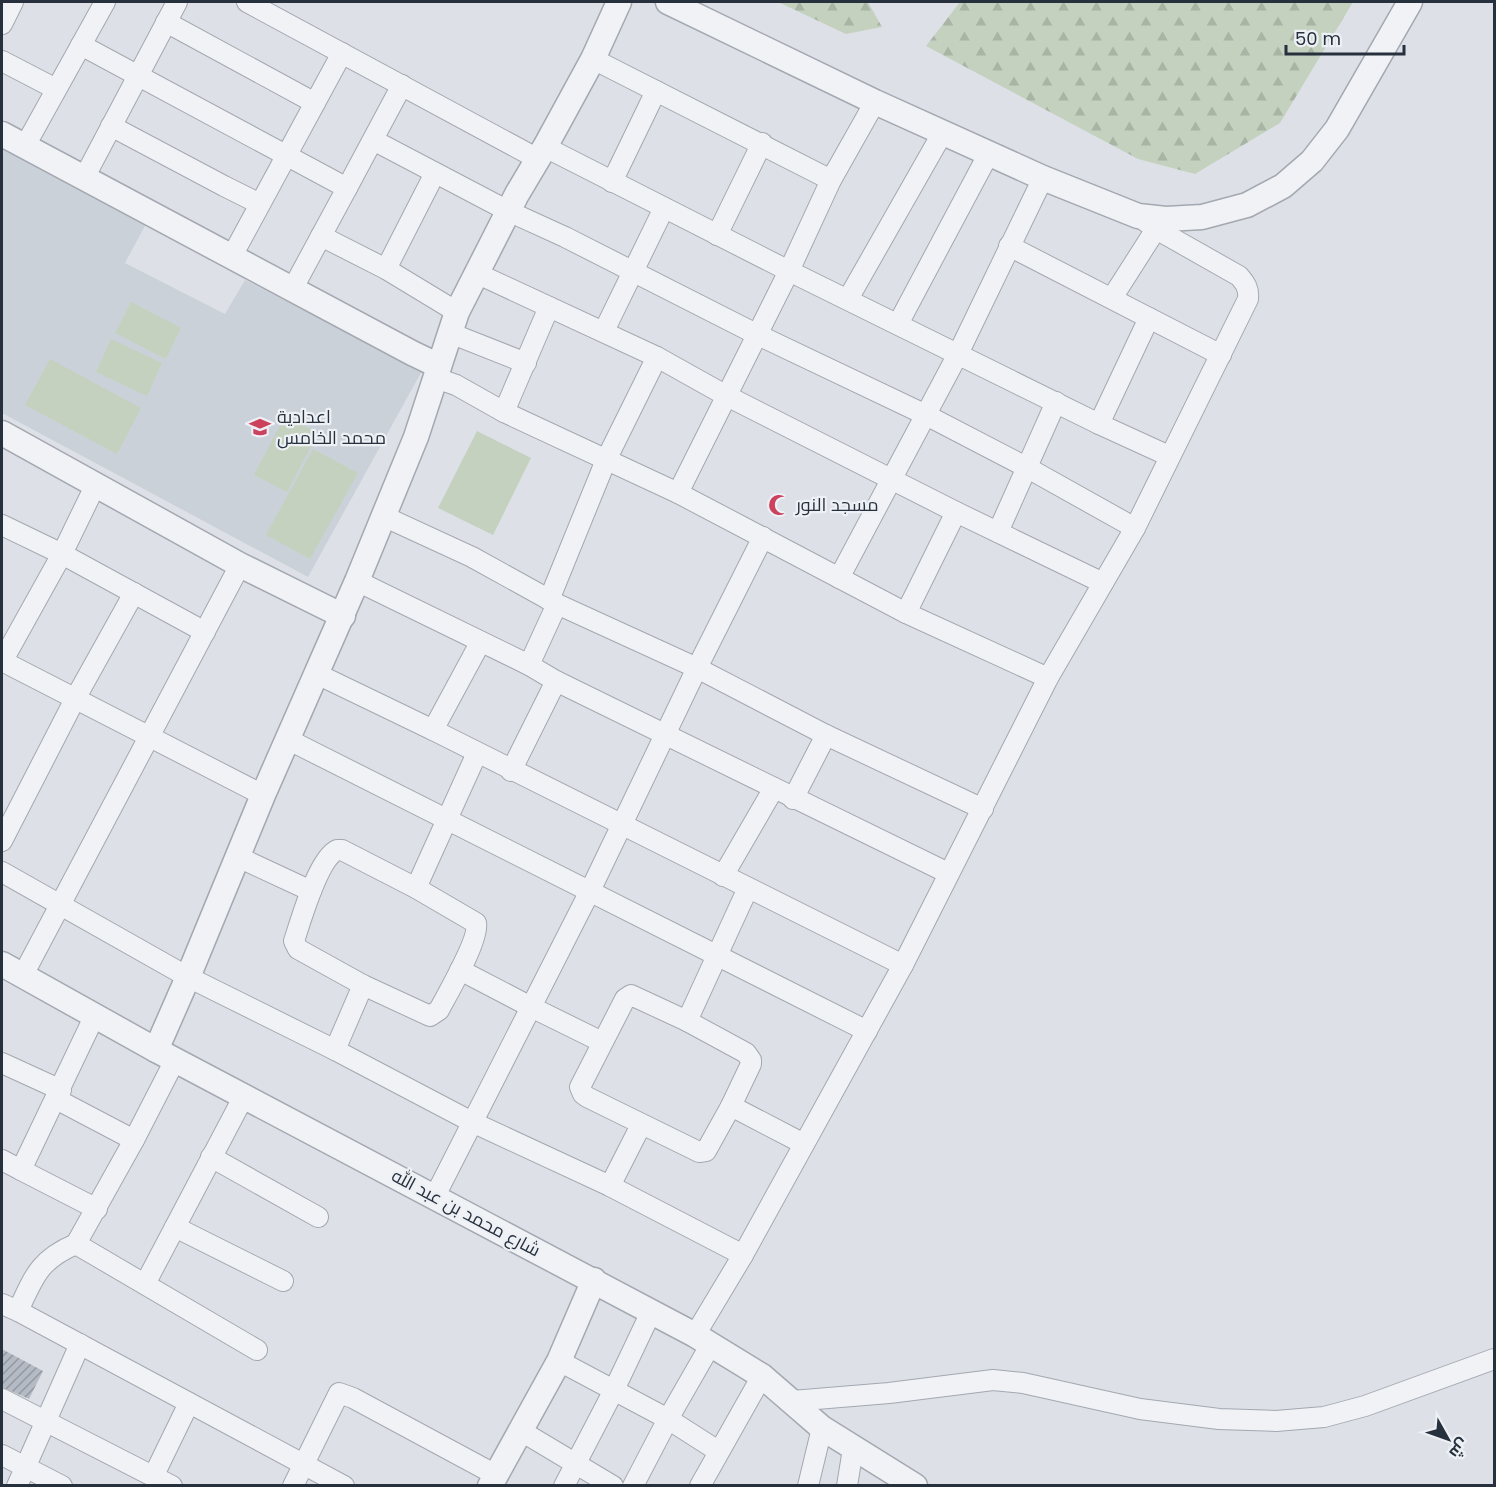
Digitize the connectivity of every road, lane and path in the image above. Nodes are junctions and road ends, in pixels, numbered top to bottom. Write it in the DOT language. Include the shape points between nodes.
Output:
graph roads {
  1 [pos="13,2"];
  2 [pos="105,2"];
  3 [pos="177,2"];
  4 [pos="247,2"];
  5 [pos="619,2"];
  6 [pos="669,2"];
  7 [pos="1410,2"];
  8 [pos="166,22"];
  9 [pos="2,24"];
  10 [pos="81,45"];
  11 [pos="342,53"];
  12 [pos="593,59"];
  13 [pos="2,61"];
  14 [pos="138,76"];
  15 [pos="402,85"];
  16 [pos="56,89"];
  17 [pos="656,91"];
  18 [pos="875,102"];
  19 [pos="315,103"];
  20 [pos="111,126"];
  21 [pos="943,132"];
  22 [pos="2,134"];
  23 [pos="373,140"];
  24 [pos="762,143"];
  25 [pos="25,146"];
  26 [pos="542,153"];
  27 [pos="989,153"];
  28 [pos="287,154"];
  29 [pos="435,173"];
  30 [pos="84,178"];
  31 [pos="1043,178"];
  32 [pos="831,180"];
  33 [pos="612,182"];
  34 [pos="347,188"];
  35 [pos="260,204"];
  36 [pos="664,208"];
  37 [pos="508,211"];
  38 [pos="1147,223"];
  39 [pos="717,235"];
  40 [pos="321,236"];
  41 [pos="1010,246"];
  42 [pos="232,256"];
  43 [pos="386,269"];
  44 [pos="789,270"];
  45 [pos="633,272"];
  46 [pos="476,273"];
  47 [pos="293,288"];
  48 [pos="1112,298"];
  49 [pos="848,299"];
  50 [pos="549,307"];
  51 [pos="1149,318"];
  52 [pos="454,322"];
  53 [pos="898,324"];
  54 [pos="604,331"];
  55 [pos="756,334"];
  56 [pos="957,354"];
  57 [pos="1221,355"];
  58 [pos="657,357"];
  59 [pos="526,363"];
  60 [pos="438,372"];
  61 [pos="725,395"];
  62 [pos="1056,402"];
  63 [pos="504,412"];
  64 [pos="926,415"];
  65 [pos="1099,424"];
  66 [pos="2,433"];
  67 [pos="1169,456"];
  68 [pos="606,460"];
  69 [pos="1026,467"];
  70 [pos="893,479"];
  71 [pos="94,486"];
  72 [pos="678,493"];
  73 [pos="956,512"];
  74 [pos="383,516"];
  75 [pos="2,525"];
  76 [pos="1135,528"];
  77 [pos="998,532"];
  78 [pos="763,537"];
  79 [pos="62,554"];
  80 [pos="240,565"];
  81 [pos="839,578"];
  82 [pos="357,581"];
  83 [pos="1103,583"];
  84 [pos="134,593"];
  85 [pos="553,602"];
  86 [pos="906,613"];
  87 [pos="343,615"];
  88 [pos="205,632"];
  89 [pos="480,643"];
  90 [pos="2,662"];
  91 [pos="529,665"];
  92 [pos="697,668"];
  93 [pos="317,674"];
  94 [pos="1048,678"];
  95 [pos="556,681"];
  96 [pos="75,699"];
  97 [pos="433,730"];
  98 [pos="665,735"];
  99 [pos="826,735"];
  100 [pos="150,736"];
  101 [pos="289,740"];
  102 [pos="477,753"];
  103 [pos="511,771"];
  104 [pos="774,788"];
  105 [pos="263,795"];
  106 [pos="793,799"];
  107 [pos="983,809"];
  108 [pos="447,819"];
  109 [pos="621,825"];
  110 [pos="2,842"];
  111 [pos="238,857"];
  112 [pos="2,872"];
  113 [pos="948,873"];
  114 [pos="723,876"];
  115 [pos="416,888"];
  116 [pos="748,888"];
  117 [pos="311,891"];
  118 [pos="590,891"];
  119 [pos="62,905"];
  120 [pos="718,955"];
  121 [pos="2,964"];
  122 [pos="903,965"];
  123 [pos="460,970"];
  124 [pos="23,975"];
  125 [pos="188,977"];
  126 [pos="363,985"];
  127 [pos="531,1007"];
  128 [pos="95,1015"];
  129 [pos="687,1021"];
  130 [pos="867,1031"];
  131 [pos="602,1042"];
  132 [pos="335,1050"];
  133 [pos="165,1055"];
  134 [pos="2,1063"];
  135 [pos="58,1095"];
  136 [pos="244,1096"];
  137 [pos="731,1106"];
  138 [pos="472,1122"];
  139 [pos="641,1125"];
  140 [pos="134,1140"];
  141 [pos="804,1144"];
  142 [pos="211,1157"];
  143 [pos="2,1160"];
  144 [pos="21,1170"];
  145 [pos="610,1186"];
  146 [pos="435,1196"];
  147 [pos="97,1209"];
  148 [pos="318,1217"];
  149 [pos="175,1227"];
  150 [pos="76,1244"];
  151 [pos="743,1256"];
  152 [pos="594,1280"];
  153 [pos="282,1281"];
  154 [pos="145,1284"];
  155 [pos="10,1307"];
  156 [pos="651,1312"];
  157 [pos="704,1340"];
  158 [pos="80,1344"];
  159 [pos="257,1350"];
  160 [pos="1494,1359"];
  161 [pos="558,1361"];
  162 [pos="762,1376"];
  163 [pos="614,1390"];
  164 [pos="2,1399"];
  165 [pos="792,1401"];
  166 [pos="189,1403"];
  167 [pos="668,1419"];
  168 [pos="45,1422"];
  169 [pos="822,1428"];
  170 [pos="520,1431"];
  171 [pos="853,1449"];
  172 [pos="718,1451"];
  173 [pos="2,1455"];
  174 [pos="303,1464"];
  175 [pos="576,1465"];
  176 [pos="25,1467"];
  177 [pos="154,1475"];
  178 [pos="493,1480"];
  179 [pos="17,1485"];
  180 [pos="62,1485"];
  181 [pos="172,1485"];
  182 [pos="293,1485"];
  183 [pos="344,1485"];
  184 [pos="564,1485"];
  185 [pos="613,1485"];
  186 [pos="633,1485"];
  187 [pos="700,1485"];
  188 [pos="808,1485"];
  189 [pos="847,1485"];
  190 [pos="915,1485"];
  1 -- 9 [label="street"];
  2 -- 10 [label="street"];
  3 -- 8 [label="street"];
  4 -- 11 [label="street"];
  5 -- 12 [label="street"];
  6 -- 18 [label="street"];
  7 -- 38 [label="street" via="1336,129 1312,161 1283,186 1247,205 1202,217"];
  8 -- 14 [label="street"];
  8 -- 19 [label="street"];
  10 -- 14 [label="street"];
  10 -- 16 [label="street"];
  11 -- 15 [label="street"];
  11 -- 19 [label="street"];
  12 -- 17 [label="street"];
  12 -- 26 [label="street"];
  13 -- 16 [label="street"];
  14 -- 20 [label="street"];
  14 -- 28 [label="street"];
  15 -- 23 [label="street"];
  15 -- 26 [label="street"];
  16 -- 25 [label="street"];
  17 -- 24 [label="street"];
  17 -- 33 [label="street"];
  18 -- 21 [label="street"];
  18 -- 32 [label="street"];
  19 -- 28 [label="street"];
  20 -- 30 [label="street"];
  20 -- 35 [label="street"];
  21 -- 27 [label="street"];
  21 -- 49 [label="street"];
  22 -- 25 [label="street"];
  23 -- 29 [label="street"];
  23 -- 34 [label="street"];
  24 -- 32 [label="street"];
  24 -- 39 [label="street"];
  25 -- 30 [label="street"];
  26 -- 33 [label="street"];
  26 -- 37 [label="street"];
  27 -- 31 [label="street"];
  27 -- 53 [label="street"];
  28 -- 34 [label="street"];
  28 -- 35 [label="street"];
  29 -- 37 [label="street"];
  29 -- 43 [label="street"];
  30 -- 42 [label="street"];
  31 -- 38 [label="street"];
  31 -- 41 [label="street"];
  32 -- 44 [label="street"];
  33 -- 36 [label="street"];
  34 -- 40 [label="street"];
  35 -- 42 [label="street"];
  36 -- 39 [label="street"];
  36 -- 45 [label="street"];
  37 -- 45 [label="street"];
  37 -- 46 [label="street"];
  38 -- 48 [label="street"];
  38 -- 57 [label="street" via="1239,276 1246,284 1248,299"];
  39 -- 44 [label="street"];
  40 -- 43 [label="street"];
  40 -- 47 [label="street"];
  41 -- 48 [label="street"];
  41 -- 56 [label="street"];
  42 -- 47 [label="street"];
  43 -- 52 [label="street"];
  44 -- 49 [label="street"];
  44 -- 55 [label="street"];
  45 -- 54 [label="street"];
  45 -- 55 [label="street"];
  46 -- 50 [label="street"];
  46 -- 52 [label="street"];
  47 -- 60 [label="street" via="403,348"];
  48 -- 51 [label="street"];
  49 -- 53 [label="street"];
  50 -- 54 [label="street"];
  50 -- 59 [label="street"];
  51 -- 57 [label="street"];
  51 -- 65 [label="street"];
  52 -- 59 [label="street"];
  52 -- 60 [label="street"];
  53 -- 56 [label="street"];
  54 -- 58 [label="street"];
  55 -- 61 [label="street"];
  55 -- 64 [label="street"];
  56 -- 62 [label="street"];
  56 -- 64 [label="street"];
  57 -- 67 [label="street"];
  58 -- 61 [label="street"];
  58 -- 68 [label="street"];
  59 -- 63 [label="street"];
  60 -- 63 [label="street"];
  60 -- 74 [label="street"];
  61 -- 70 [label="street"];
  61 -- 72 [label="street"];
  62 -- 65 [label="street"];
  62 -- 69 [label="street"];
  63 -- 68 [label="street"];
  64 -- 69 [label="street"];
  64 -- 70 [label="street"];
  65 -- 67 [label="street"];
  66 -- 71 [label="street"];
  67 -- 76 [label="street"];
  68 -- 72 [label="street"];
  68 -- 85 [label="street"];
  69 -- 76 [label="street"];
  69 -- 77 [label="street"];
  70 -- 73 [label="street"];
  70 -- 81 [label="street"];
  71 -- 79 [label="street"];
  71 -- 80 [label="street"];
  72 -- 78 [label="street"];
  73 -- 77 [label="street"];
  73 -- 86 [label="street"];
  74 -- 82 [label="street"];
  74 -- 85 [label="street" via="472,557"];
  75 -- 79 [label="street"];
  76 -- 83 [label="street"];
  77 -- 83 [label="street"];
  78 -- 81 [label="street"];
  78 -- 92 [label="street"];
  79 -- 84 [label="street"];
  79 -- 90 [label="street"];
  80 -- 87 [label="street"];
  80 -- 88 [label="street"];
  81 -- 86 [label="street"];
  82 -- 87 [label="street"];
  82 -- 89 [label="street"];
  83 -- 94 [label="street"];
  84 -- 88 [label="street"];
  84 -- 96 [label="street"];
  85 -- 91 [label="street"];
  85 -- 92 [label="street"];
  86 -- 94 [label="street"];
  87 -- 93 [label="street"];
  88 -- 100 [label="street"];
  89 -- 91 [label="street"];
  89 -- 97 [label="street"];
  90 -- 96 [label="street"];
  91 -- 95 [label="street"];
  92 -- 98 [label="street"];
  92 -- 99 [label="street"];
  93 -- 97 [label="street"];
  93 -- 101 [label="street"];
  94 -- 107 [label="street"];
  95 -- 98 [label="street"];
  95 -- 103 [label="street"];
  96 -- 100 [label="street"];
  96 -- 110 [label="street"];
  97 -- 102 [label="street"];
  98 -- 104 [label="street"];
  98 -- 109 [label="street"];
  99 -- 106 [label="street"];
  99 -- 107 [label="street"];
  100 -- 105 [label="street"];
  100 -- 119 [label="street"];
  101 -- 105 [label="street"];
  101 -- 108 [label="street"];
  102 -- 103 [label="street"];
  102 -- 108 [label="street"];
  103 -- 109 [label="street"];
  104 -- 106 [label="street"];
  104 -- 114 [label="street"];
  105 -- 111 [label="street"];
  106 -- 113 [label="street"];
  107 -- 113 [label="street"];
  108 -- 115 [label="street"];
  108 -- 118 [label="street"];
  109 -- 114 [label="street"];
  109 -- 118 [label="street"];
  111 -- 117 [label="street"];
  111 -- 125 [label="street"];
  112 -- 119 [label="street"];
  113 -- 122 [label="street"];
  114 -- 116 [label="street"];
  115 -- 117 [label="street" via="336,850 329,855"];
  115 -- 123 [label="street" via="477,923 477,933"];
  116 -- 120 [label="street"];
  116 -- 122 [label="street"];
  117 -- 126 [label="street" via="296,945"];
  118 -- 120 [label="street"];
  118 -- 127 [label="street"];
  119 -- 124 [label="street"];
  119 -- 125 [label="street"];
  120 -- 129 [label="street"];
  120 -- 130 [label="street"];
  121 -- 124 [label="street, شارع محمد بن عبد الله"];
  122 -- 130 [label="street"];
  123 -- 126 [label="street" via="439,1010 430,1016"];
  123 -- 127 [label="street"];
  124 -- 128 [label="street, شارع محمد بن عبد الله"];
  125 -- 132 [label="street"];
  125 -- 133 [label="street"];
  126 -- 132 [label="street"];
  127 -- 131 [label="street"];
  127 -- 138 [label="street"];
  128 -- 133 [label="street, شارع محمد بن عبد الله"];
  128 -- 135 [label="street"];
  129 -- 131 [label="street" via="631,995 625,999"];
  129 -- 137 [label="street" via="749,1056 751,1064"];
  130 -- 141 [label="street"];
  131 -- 139 [label="street" via="581,1091"];
  132 -- 138 [label="street"];
  133 -- 136 [label="street, شارع محمد بن عبد الله"];
  133 -- 140 [label="street"];
  134 -- 135 [label="street"];
  135 -- 140 [label="street"];
  135 -- 144 [label="street"];
  136 -- 142 [label="street"];
  136 -- 146 [label="street, شارع محمد بن عبد الله"];
  137 -- 139 [label="street" via="702,1152"];
  137 -- 141 [label="street"];
  138 -- 145 [label="street"];
  138 -- 146 [label="street"];
  139 -- 145 [label="street"];
  140 -- 147 [label="street"];
  141 -- 151 [label="street"];
  142 -- 148 [label="street"];
  142 -- 149 [label="street"];
  143 -- 144 [label="street"];
  144 -- 147 [label="street"];
  145 -- 151 [label="street"];
  146 -- 152 [label="street, شارع محمد بن عبد الله"];
  147 -- 150 [label="street"];
  149 -- 153 [label="street"];
  149 -- 154 [label="street"];
  150 -- 154 [label="street"];
  150 -- 155 [label="street" via="42,1264"];
  151 -- 157 [label="street"];
  152 -- 156 [label="street, شارع محمد بن عبد الله"];
  152 -- 161 [label="street"];
  154 -- 159 [label="street"];
  155 -- 158 [label="street"];
  156 -- 157 [label="street, شارع محمد بن عبد الله"];
  156 -- 163 [label="street"];
  157 -- 162 [label="street, شارع محمد بن عبد الله"];
  157 -- 167 [label="street"];
  158 -- 166 [label="street"];
  158 -- 168 [label="street"];
  160 -- 165 [label="street" via="1365,1406 1324,1417 1276,1421 1219,1419 1140,1409 993,1380"];
  161 -- 163 [label="street"];
  161 -- 170 [label="street"];
  162 -- 165 [label="street, شارع محمد بن عبد الله"];
  162 -- 172 [label="street"];
  163 -- 167 [label="street"];
  163 -- 175 [label="street"];
  164 -- 168 [label="street"];
  165 -- 169 [label="street, شارع محمد بن عبد الله"];
  166 -- 174 [label="street"];
  166 -- 177 [label="street"];
  167 -- 172 [label="street"];
  167 -- 186 [label="street"];
  168 -- 176 [label="street"];
  168 -- 177 [label="street"];
  169 -- 171 [label="street, شارع محمد بن عبد الله"];
  169 -- 188 [label="street"];
  170 -- 175 [label="street"];
  170 -- 178 [label="street"];
  171 -- 189 [label="street"];
  171 -- 190 [label="street, شارع محمد بن عبد الله"];
  172 -- 187 [label="street"];
  173 -- 176 [label="street"];
  174 -- 178 [label="street" via="339,1393"];
  174 -- 182 [label="street"];
  174 -- 183 [label="street"];
  175 -- 184 [label="street"];
  175 -- 185 [label="street"];
  176 -- 179 [label="street"];
  176 -- 180 [label="street"];
  177 -- 181 [label="street"];
}
